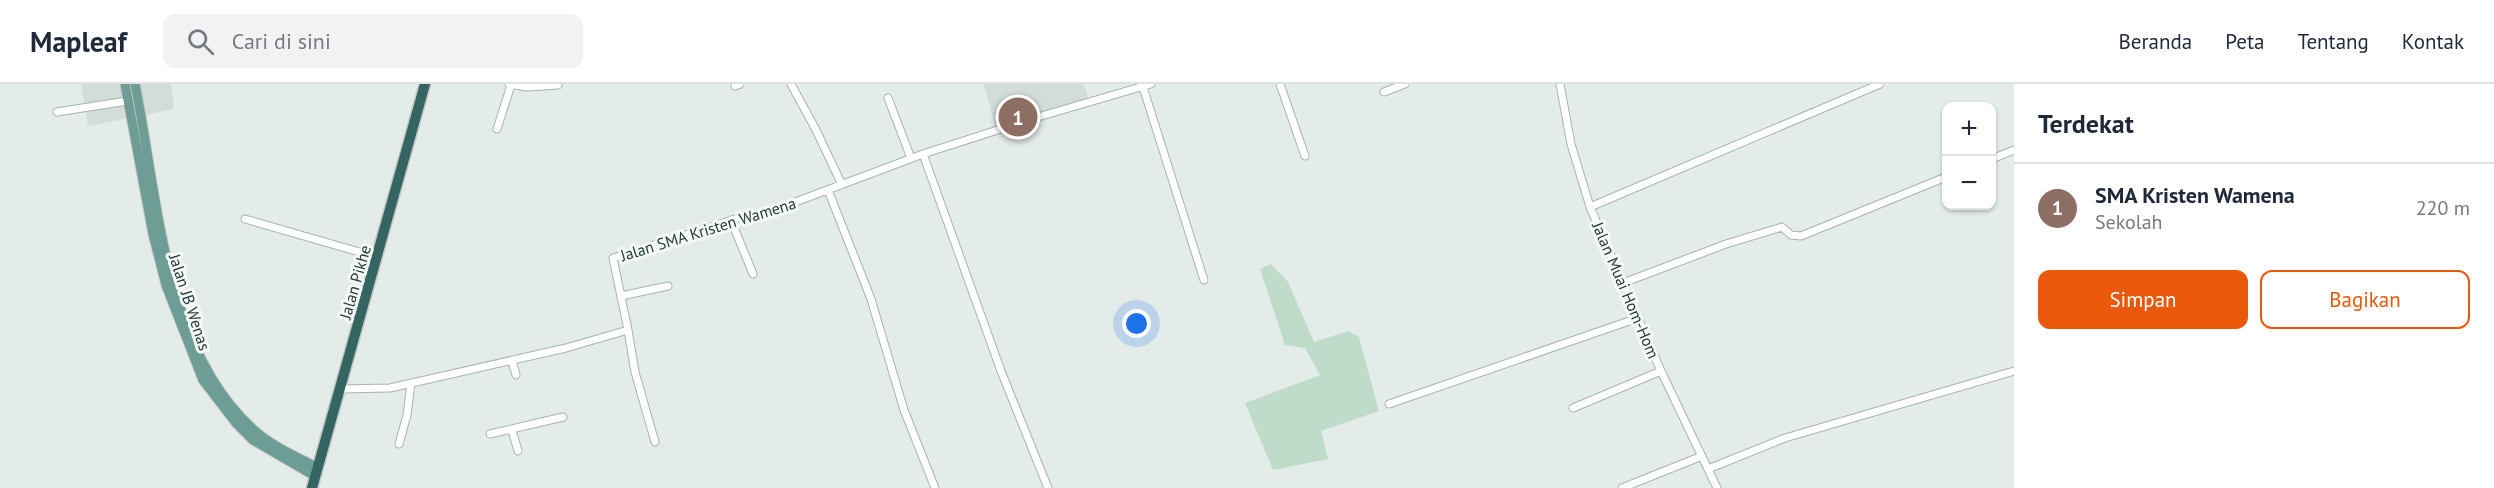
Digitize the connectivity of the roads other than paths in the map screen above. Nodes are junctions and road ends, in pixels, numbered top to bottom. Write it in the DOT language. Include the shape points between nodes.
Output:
graph roads {
  1 [pos="125,84"];
  2 [pos="135,84"];
  3 [pos="424,84"];
  4 [pos="510,84"];
  5 [pos="791,84"];
  6 [pos="1280,84"];
  7 [pos="1405,84"];
  8 [pos="1560,84"];
  9 [pos="1880,84"];
  10 [pos="558,85"];
  11 [pos="1145,85"];
  12 [pos="1384,92"];
  13 [pos="888,98"];
  14 [pos="127,101"];
  15 [pos="57,112"];
  16 [pos="497,129"];
  17 [pos="2014,150"];
  18 [pos="923,154"];
  19 [pos="1305,156"];
  20 [pos="1996,157"];
  21 [pos="911,158"];
  22 [pos="1942,179"];
  23 [pos="842,185"];
  24 [pos="828,190"];
  25 [pos="1590,207"];
  26 [pos="244,219"];
  27 [pos="731,220"];
  28 [pos="377,258"];
  29 [pos="753,274"];
  30 [pos="1204,280"];
  31 [pos="1623,283"];
  32 [pos="169,284"];
  33 [pos="668,286"];
  34 [pos="621,296"];
  35 [pos="1638,318"];
  36 [pos="628,330"];
  37 [pos="512,361"];
  38 [pos="1660,371"];
  39 [pos="2014,371"];
  40 [pos="516,375"];
  41 [pos="411,384"];
  42 [pos="340,389"];
  43 [pos="1389,404"];
  44 [pos="1573,408"];
  45 [pos="563,417"];
  46 [pos="512,430"];
  47 [pos="490,434"];
  48 [pos="655,442"];
  49 [pos="399,444"];
  50 [pos="518,452"];
  51 [pos="1702,456"];
  52 [pos="1708,469"];
  53 [pos="316,472"];
  54 [pos="312,488"];
  55 [pos="935,488"];
  56 [pos="1048,488"];
  57 [pos="1622,488"];
  58 [pos="1717,488"];
  1 -- 14 [label="main road, Jalan JB Wenas"];
  2 -- 32 [label="main road, Jalan JB Wenas"];
  3 -- 28 [label="highway, Jalan Pikhe"];
  4 -- 10 [label="street"];
  4 -- 16 [label="street"];
  5 -- 23 [label="street"];
  6 -- 19 [label="street"];
  7 -- 12 [label="street"];
  8 -- 25 [label="street, Jalan Muai Hom-Hom" via="1571,144"];
  9 -- 25 [label="street"];
  11 -- 18 [label="street, Jalan SMA Kristen Wamena"];
  11 -- 30 [label="street"];
  13 -- 21 [label="street"];
  14 -- 15 [label="street"];
  14 -- 32 [label="main road, Jalan JB Wenas" via="153,234"];
  17 -- 20 [label="street"];
  18 -- 21 [label="street, Jalan SMA Kristen Wamena"];
  18 -- 56 [label="street" via="1001,371"];
  21 -- 23 [label="street, Jalan SMA Kristen Wamena"];
  22 -- 31 [label="street" via="1801,236 1791,235 1782,227"];
  23 -- 24 [label="street, Jalan SMA Kristen Wamena"];
  24 -- 27 [label="street, Jalan SMA Kristen Wamena" via="766,213"];
  24 -- 55 [label="street" via="871,299 904,410"];
  25 -- 31 [label="street, Jalan Muai Hom-Hom"];
  26 -- 28 [label="street"];
  27 -- 29 [label="street"];
  27 -- 34 [label="street, Jalan SMA Kristen Wamena" via="613,258"];
  28 -- 42 [label="highway, Jalan Pikhe"];
  31 -- 35 [label="street, Jalan Muai Hom-Hom"];
  32 -- 53 [label="main road, Jalan JB Wenas" via="208,375 235,410 257,433"];
  33 -- 34 [label="street"];
  34 -- 36 [label="street, Jalan SMA Kristen Wamena"];
  35 -- 38 [label="street, Jalan Muai Hom-Hom"];
  35 -- 43 [label="street"];
  36 -- 37 [label="street"];
  36 -- 48 [label="street, Jalan SMA Kristen Wamena" via="635,372"];
  37 -- 40 [label="street"];
  37 -- 41 [label="street"];
  38 -- 44 [label="street"];
  38 -- 51 [label="street, Jalan Muai Hom-Hom"];
  39 -- 52 [label="street" via="1785,438"];
  41 -- 42 [label="street"];
  41 -- 49 [label="street"];
  42 -- 53 [label="highway, Jalan Pikhe"];
  45 -- 46 [label="street"];
  46 -- 47 [label="street"];
  46 -- 50 [label="street"];
  51 -- 52 [label="street, Jalan Muai Hom-Hom"];
  51 -- 57 [label="street"];
  52 -- 58 [label="street, Jalan Muai Hom-Hom"];
  53 -- 54 [label="highway, Jalan Pikhe"];
}
